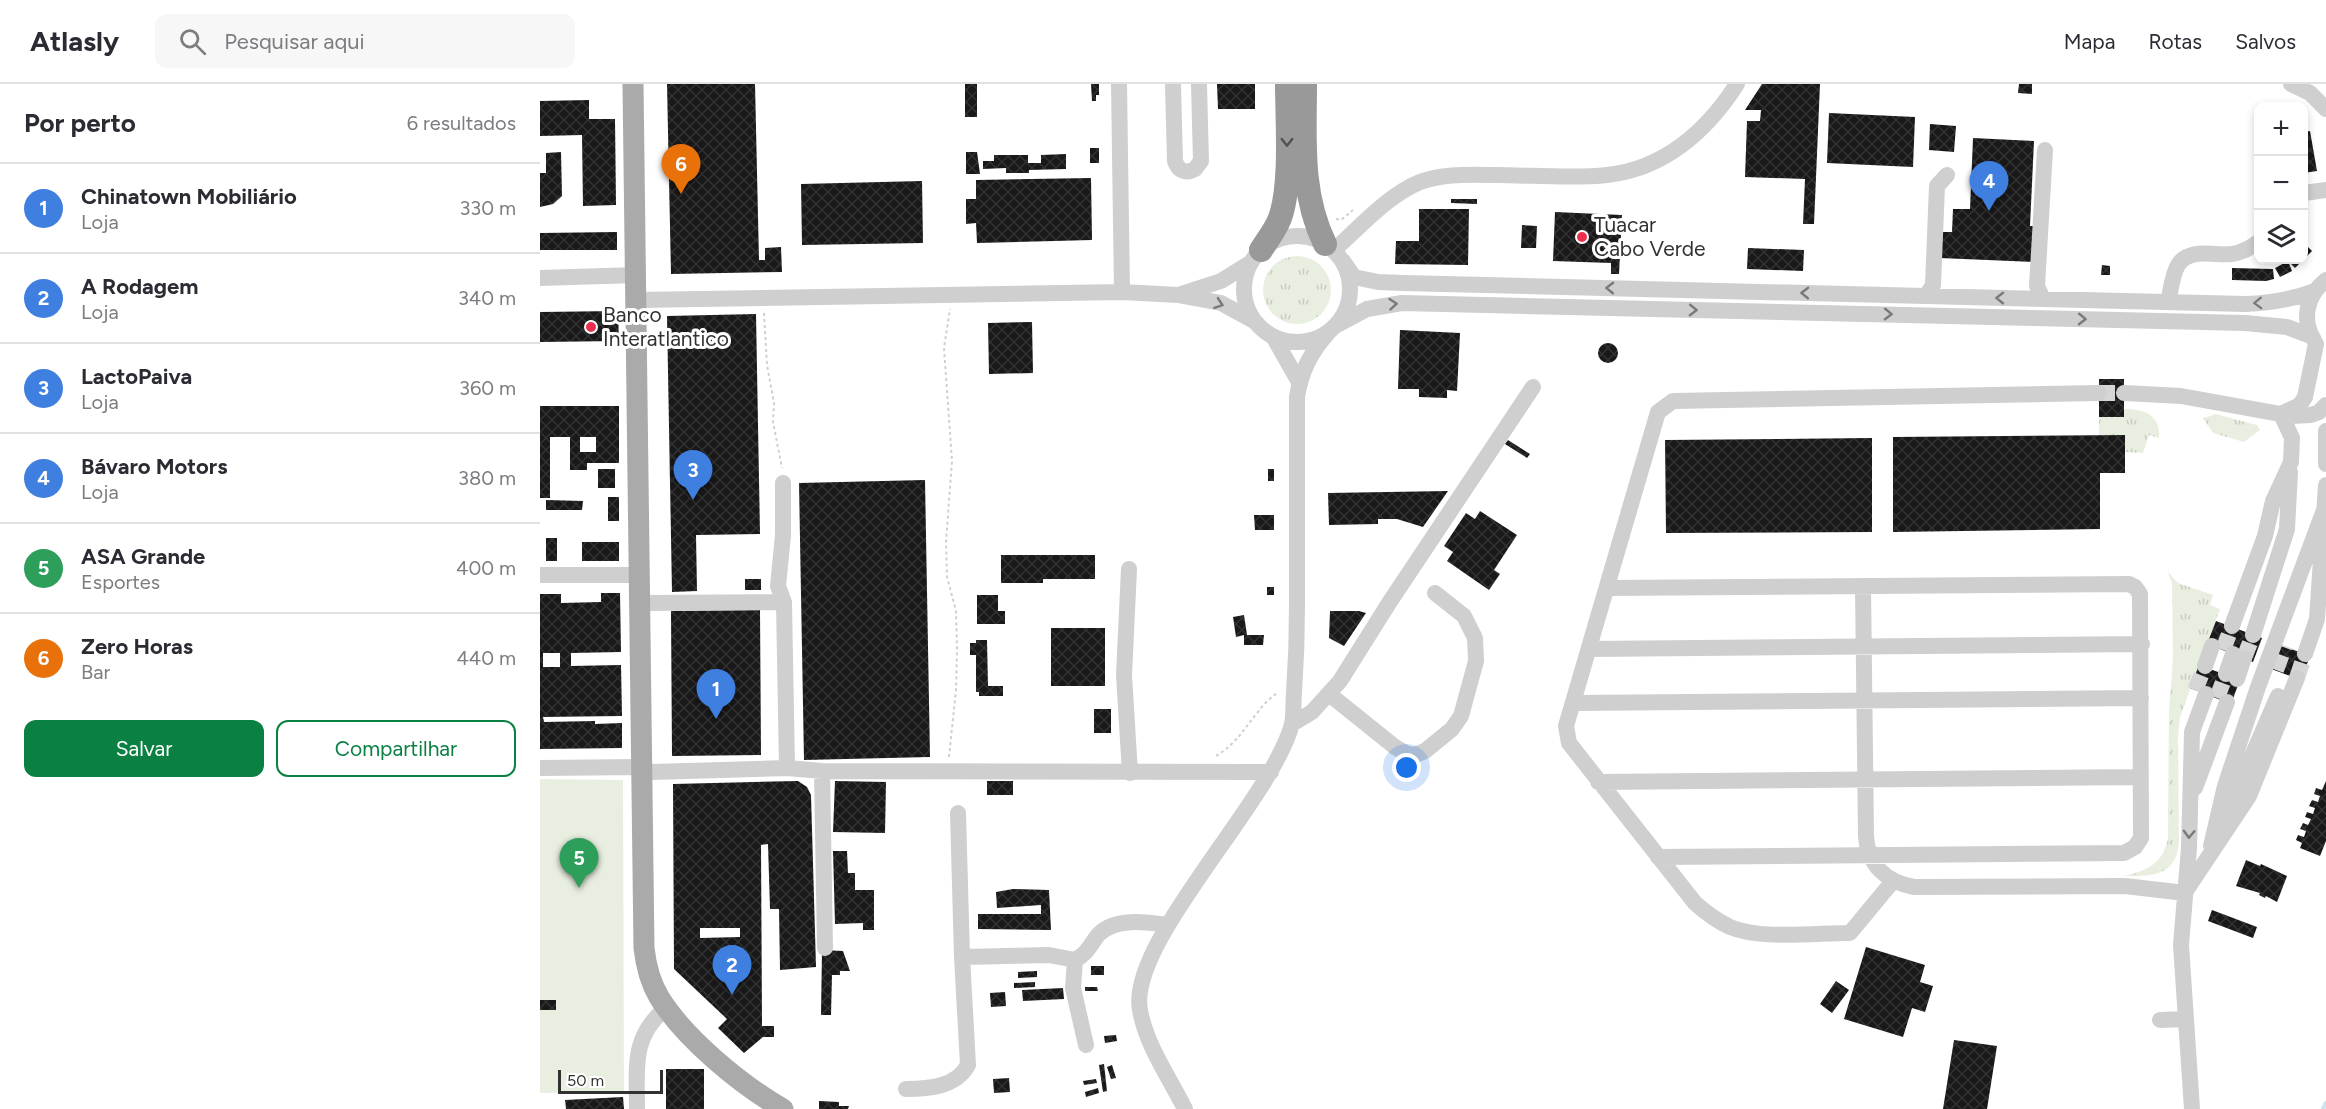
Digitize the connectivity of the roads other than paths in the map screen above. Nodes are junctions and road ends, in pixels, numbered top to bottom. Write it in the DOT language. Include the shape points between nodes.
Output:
graph roads {
  1 [pos="633,84"];
  2 [pos="1119,84"];
  3 [pos="1173,84"];
  4 [pos="1199,84"];
  5 [pos="1287,84"];
  6 [pos="1305,84"];
  7 [pos="1737,84"];
  8 [pos="2291,84"];
  9 [pos="2326,109"];
  10 [pos="2045,150"];
  11 [pos="1947,175"];
  12 [pos="2326,190"];
  13 [pos="2308,192"];
  14 [pos="2254,245"];
  15 [pos="1334,252"];
  16 [pos="1256,256"];
  17 [pos="637,275"];
  18 [pos="540,278"];
  19 [pos="2320,285"];
  20 [pos="1122,292"];
  21 [pos="1178,295"];
  22 [pos="1926,296"];
  23 [pos="2043,299"];
  24 [pos="637,300"];
  25 [pos="2168,302"];
  26 [pos="1254,321"];
  27 [pos="1333,328"];
  28 [pos="1274,338"];
  29 [pos="2318,344"];
  30 [pos="1299,382"];
  31 [pos="1533,387"];
  32 [pos="2099,393"];
  33 [pos="2124,393"];
  34 [pos="2326,405"];
  35 [pos="2281,414"];
  36 [pos="2326,432"];
  37 [pos="2291,462"];
  38 [pos="2326,464"];
  39 [pos="783,483"];
  40 [pos="2326,485"];
  41 [pos="2324,510"];
  42 [pos="2322,546"];
  43 [pos="1129,569"];
  44 [pos="540,575"];
  45 [pos="638,575"];
  46 [pos="1863,587"];
  47 [pos="1607,588"];
  48 [pos="1435,593"];
  49 [pos="784,602"];
  50 [pos="639,603"];
  51 [pos="2142,644"];
  52 [pos="1864,647"];
  53 [pos="1589,649"];
  54 [pos="2220,672"];
  55 [pos="1329,694"];
  56 [pos="2211,696"];
  57 [pos="2141,698"];
  58 [pos="1864,701"];
  59 [pos="1573,704"];
  60 [pos="1292,724"];
  61 [pos="2191,766"];
  62 [pos="640,767"];
  63 [pos="540,768"];
  64 [pos="787,768"];
  65 [pos="822,771"];
  66 [pos="1130,772"];
  67 [pos="1271,772"];
  68 [pos="2141,777"];
  69 [pos="1865,778"];
  70 [pos="1598,782"];
  71 [pos="2225,786"];
  72 [pos="2190,800"];
  73 [pos="958,813"];
  74 [pos="1869,855"];
  75 [pos="2209,855"];
  76 [pos="1658,857"];
  77 [pos="1893,881"];
  78 [pos="2185,893"];
  79 [pos="1168,925"];
  80 [pos="825,948"];
  81 [pos="962,957"];
  82 [pos="1075,960"];
  83 [pos="666,1008"];
  84 [pos="2186,1018"];
  85 [pos="2160,1020"];
  86 [pos="1086,1045"];
  87 [pos="906,1089"];
  88 [pos="637,1109"];
  89 [pos="783,1109"];
  90 [pos="1185,1109"];
  91 [pos="2192,1109"];
  1 -- 17 [label="main road"];
  2 -- 20 [label="street"];
  3 -- 4 [label="street" via="1175,161 1186,172 1201,161"];
  5 -- 16 [label="highway, one-way" via="1284,206 1273,232"];
  6 -- 15 [label="highway" via="1309,203"];
  7 -- 15 [label="street" via="1708,124 1689,141 1650,164 1606,176 1456,175 1429,180 1387,202"];
  8 -- 9 [label="street" via="2310,93"];
  10 -- 23 [label="street" via="2037,285"];
  11 -- 22 [label="street" via="1937,186 1933,285"];
  12 -- 13 [label="street"];
  14 -- 25 [label="street" via="2232,254 2184,258 2176,269"];
  15 -- 16 [label="street" via="1310,237 1292,236 1276,240"];
  22 -- 15 [label="street, one-way" via="1378,282 1354,277"];
  15 -- 27 [label="street" via="1349,277 1350,293 1347,309"];
  16 -- 21 [label="street" via="1221,281"];
  16 -- 26 [label="street" via="1245,277 1243,293"];
  17 -- 18 [label="street"];
  17 -- 24 [label="main road"];
  19 -- 25 [label="street, one-way" via="2295,299 2278,302"];
  19 -- 29 [label="street" via="2306,315"];
  20 -- 21 [label="street"];
  20 -- 24 [label="street"];
  21 -- 26 [label="street, one-way" via="1221,303"];
  23 -- 22 [label="street, one-way"];
  23 -- 25 [label="street"];
  24 -- 45 [label="main road"];
  26 -- 28 [label="street"];
  27 -- 28 [label="street" via="1316,339 1302,342"];
  27 -- 29 [label="street, one-way" via="1367,309 1402,303 2245,322 2287,327"];
  27 -- 30 [label="street" via="1310,356"];
  28 -- 30 [label="street"];
  29 -- 35 [label="street" via="2305,397 2300,405"];
  30 -- 60 [label="street"];
  31 -- 55 [label="street"];
  32 -- 47 [label="street" via="1673,401 1658,412"];
  33 -- 35 [label="street" via="2181,396"];
  34 -- 35 [label="street" via="2311,415"];
  35 -- 37 [label="street" via="2292,438"];
  36 -- 38 [label="street"];
  37 -- 37 [label="street" via="2287,529 2237,629 2273,501"];
  39 -- 49 [label="street" via="778,586"];
  40 -- 41 [label="street"];
  41 -- 42 [label="street"];
  41 -- 71 [label="street"];
  42 -- 42 [label="street" via="2295,650 2317,619"];
  43 -- 66 [label="street" via="1125,675"];
  44 -- 45 [label="street"];
  45 -- 50 [label="main road"];
  46 -- 47 [label="street"];
  46 -- 51 [label="street" via="2129,584 2140,594"];
  46 -- 52 [label="street"];
  47 -- 53 [label="street"];
  48 -- 55 [label="street" via="1464,616 1475,639 1476,661 1461,716 1452,729 1425,751 1407,754"];
  49 -- 50 [label="street"];
  49 -- 64 [label="street"];
  50 -- 62 [label="main road"];
  51 -- 52 [label="street"];
  51 -- 57 [label="street"];
  52 -- 53 [label="street"];
  52 -- 58 [label="street"];
  53 -- 59 [label="street"];
  54 -- 54 [label="street" via="2228,652"];
  55 -- 60 [label="street" via="1312,712"];
  56 -- 61 [label="street"];
  56 -- 61 [label="street" via="2192,732"];
  56 -- 72 [label="street"];
  57 -- 58 [label="street"];
  57 -- 68 [label="street"];
  58 -- 59 [label="street"];
  58 -- 69 [label="street"];
  59 -- 70 [label="street" via="1566,726 1569,743"];
  60 -- 67 [label="street"];
  61 -- 72 [label="street"];
  62 -- 63 [label="street"];
  62 -- 64 [label="street" via="652,772"];
  62 -- 83 [label="main road" via="644,948 647,969"];
  64 -- 65 [label="street"];
  65 -- 66 [label="street"];
  65 -- 80 [label="street"];
  66 -- 67 [label="street"];
  67 -- 79 [label="street"];
  68 -- 69 [label="street"];
  68 -- 74 [label="street" via="2141,838 2124,853"];
  69 -- 70 [label="street"];
  69 -- 74 [label="street"];
  70 -- 76 [label="street"];
  71 -- 75 [label="street"];
  71 -- 75 [label="street" via="2286,674 2249,796"];
  72 -- 78 [label="street, one-way"];
  73 -- 81 [label="street"];
  74 -- 76 [label="street"];
  74 -- 77 [label="street"];
  75 -- 78 [label="street"];
  76 -- 77 [label="street" via="1704,911 1731,928 1754,933 1851,933"];
  77 -- 78 [label="street" via="1914,887 2125,886"];
  78 -- 84 [label="street" via="2181,945"];
  79 -- 82 [label="street" via="1143,922 1111,926"];
  79 -- 90 [label="street" via="1149,959 1139,1008 1154,1050"];
  81 -- 82 [label="street" via="1049,955"];
  81 -- 87 [label="street" via="968,1065 958,1077 943,1085"];
  82 -- 86 [label="street" via="1073,988"];
  83 -- 88 [label="street" via="648,1026 638,1048"];
  83 -- 89 [label="main road" via="705,1050 763,1098"];
  84 -- 85 [label="street"];
  84 -- 91 [label="street"];
}
